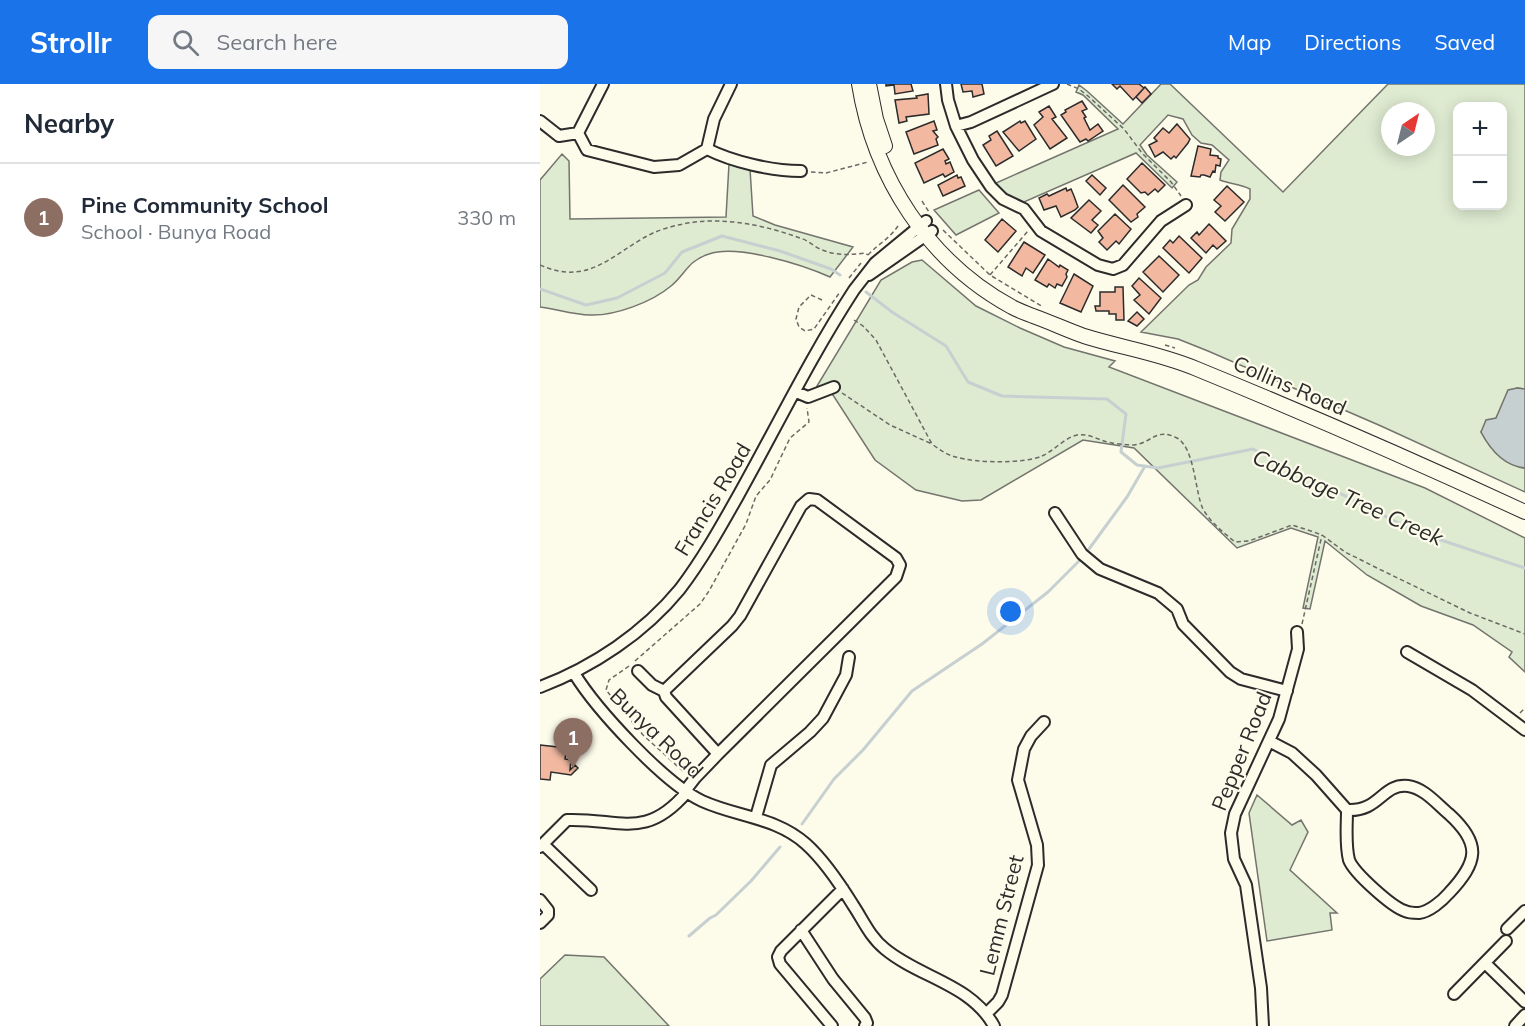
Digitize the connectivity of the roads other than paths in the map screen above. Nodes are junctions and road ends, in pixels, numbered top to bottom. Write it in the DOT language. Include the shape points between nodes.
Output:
graph roads {
  1 [pos="603,84"];
  2 [pos="731,84"];
  3 [pos="860,84"];
  4 [pos="869,84"];
  5 [pos="946,84"];
  6 [pos="1053,84"];
  7 [pos="540,121"];
  8 [pos="956,126"];
  9 [pos="578,133"];
  10 [pos="707,149"];
  11 [pos="801,171"];
  12 [pos="1186,205"];
  13 [pos="929,226"];
  14 [pos="834,387"];
  15 [pos="796,392"];
  16 [pos="1525,512"];
  17 [pos="1055,513"];
  18 [pos="1297,632"];
  19 [pos="1407,652"];
  20 [pos="849,657"];
  21 [pos="638,671"];
  22 [pos="574,673"];
  23 [pos="540,687"];
  24 [pos="664,691"];
  25 [pos="1287,692"];
  26 [pos="1044,722"];
  27 [pos="1525,730"];
  28 [pos="1269,741"];
  29 [pos="718,754"];
  30 [pos="686,792"];
  31 [pos="1347,810"];
  32 [pos="756,817"];
  33 [pos="542,845"];
  34 [pos="843,889"];
  35 [pos="591,890"];
  36 [pos="540,900"];
  37 [pos="1525,911"];
  38 [pos="540,922"];
  39 [pos="1507,929"];
  40 [pos="801,930"];
  41 [pos="1506,941"];
  42 [pos="1485,963"];
  43 [pos="1454,994"];
  44 [pos="1525,1002"];
  45 [pos="987,1013"];
  46 [pos="1525,1015"];
  47 [pos="832,1026"];
  48 [pos="865,1026"];
  49 [pos="994,1026"];
  50 [pos="1263,1026"];
  51 [pos="1515,1026"];
  1 -- 9 [label="street"];
  2 -- 10 [label="street" via="714,119"];
  3 -- 13 [label="main road, Collins Road" via="880,159 901,200"];
  4 -- 13 [label="main road, Collins Road" via="888,154"];
  5 -- 8 [label="street"];
  6 -- 8 [label="street"];
  7 -- 9 [label="street" via="559,135"];
  8 -- 12 [label="street" via="973,160 1003,199 1024,208 1041,231 1098,265 1113,269 1123,265 1161,221"];
  9 -- 10 [label="street" via="587,150 654,167 679,165"];
  10 -- 11 [label="street" via="724,158"];
  13 -- 15 [label="street, Francis Road" via="864,279"];
  13 -- 16 [label="main road, Collins Road" via="976,274 1032,315 1086,336 1195,368"];
  14 -- 15 [label="street" via="808,397"];
  15 -- 22 [label="street, Francis Road" via="710,545 679,589 634,634"];
  17 -- 25 [label="street" via="1082,554 1100,569 1158,593 1177,609 1183,624 1230,672"];
  18 -- 25 [label="street, Pepper Road" via="1298,649"];
  19 -- 27 [label="street" via="1472,690"];
  20 -- 32 [label="street" via="846,675 823,718 771,765"];
  21 -- 24 [label="street"];
  22 -- 23 [label="street, Francis Road"];
  22 -- 30 [label="street, Bunya Road" via="617,727"];
  24 -- 29 [label="street"];
  24 -- 29 [label="street" via="735,622 807,500 817,500 896,558 900,565 896,576"];
  25 -- 28 [label="street, Pepper Road"];
  26 -- 45 [label="street, Lemm Street" via="1024,749 1018,780 1037,845 1038,865 1002,994"];
  28 -- 31 [label="street" via="1292,753 1316,774"];
  28 -- 50 [label="street, Pepper Road" via="1235,814 1231,833 1234,859 1246,885"];
  29 -- 30 [label="street" via="692,780"];
  30 -- 32 [label="street, Bunya Road"];
  30 -- 33 [label="street" via="665,813 644,824 567,820"];
  31 -- 31 [label="street" via="1369,807 1399,786 1419,789 1463,827 1471,840 1471,863 1446,896 1421,913 1407,912 1394,906 1353,869 1347,848"];
  32 -- 34 [label="street, Bunya Road" via="807,845"];
  33 -- 35 [label="street"];
  34 -- 40 [label="street"];
  34 -- 45 [label="street, Bunya Road" via="883,947 963,992"];
  36 -- 38 [label="street" via="548,910"];
  37 -- 39 [label="street"];
  40 -- 47 [label="street" via="781,951 780,964"];
  40 -- 48 [label="street" via="865,1018"];
  41 -- 42 [label="street"];
  42 -- 43 [label="street"];
  42 -- 44 [label="street"];
  45 -- 49 [label="street, Bunya Road"];
  46 -- 51 [label="street"];
}
